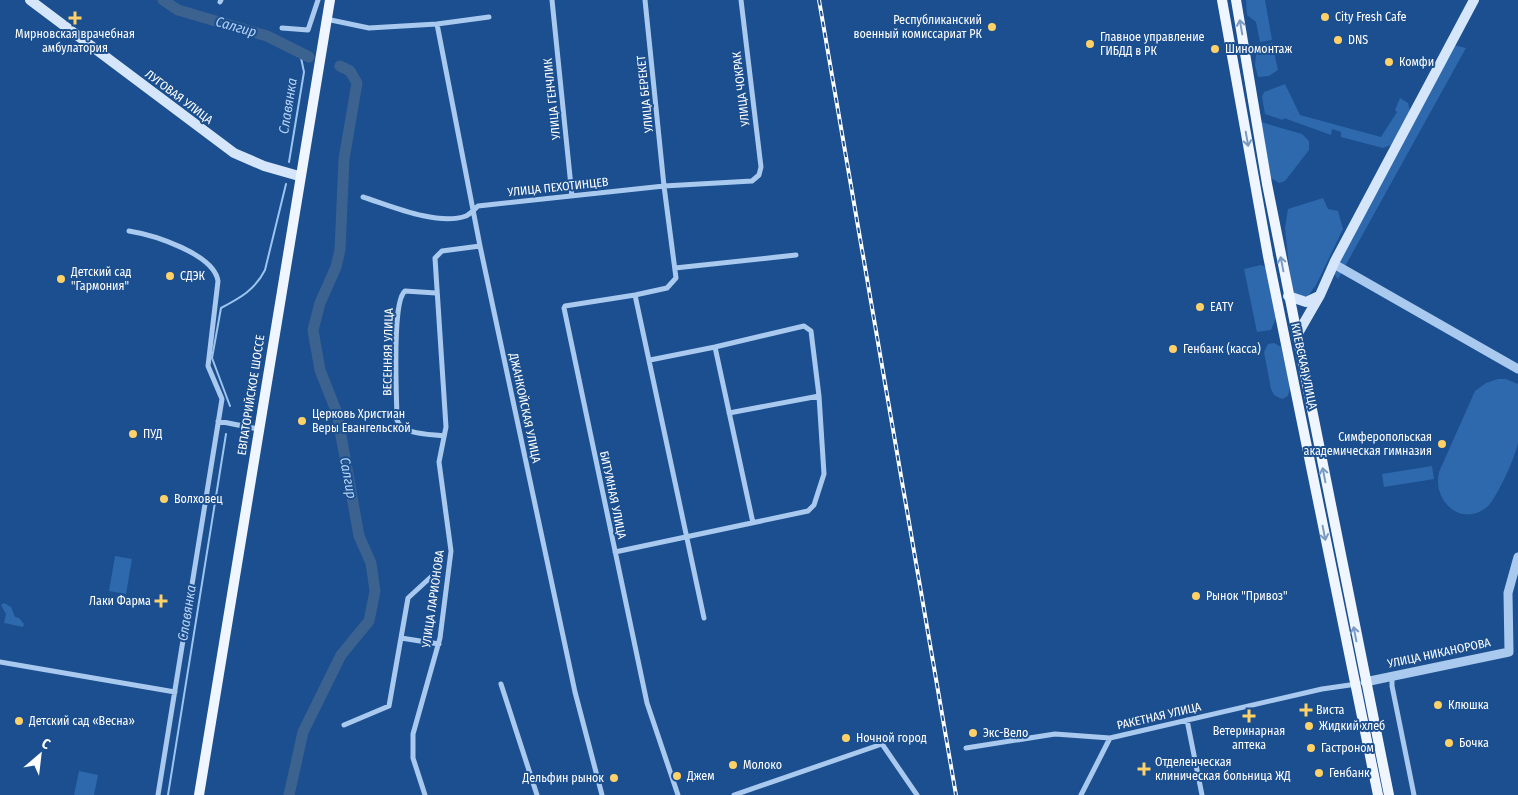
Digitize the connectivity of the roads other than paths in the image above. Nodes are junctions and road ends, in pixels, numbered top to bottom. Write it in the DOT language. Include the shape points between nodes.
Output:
graph roads {
  1 [pos="30,0"];
  2 [pos="318,0"];
  3 [pos="330,0"];
  4 [pos="552,0"];
  5 [pos="645,0"];
  6 [pos="741,0"];
  7 [pos="1222,0"];
  8 [pos="1236,0"];
  9 [pos="1474,0"];
  10 [pos="489,17"];
  11 [pos="326,19"];
  12 [pos="437,24"];
  13 [pos="282,28"];
  14 [pos="1251,88"];
  15 [pos="1238,91"];
  16 [pos="299,176"];
  17 [pos="759,176"];
  18 [pos="664,186"];
  19 [pos="572,196"];
  20 [pos="363,197"];
  21 [pos="473,210"];
  22 [pos="129,231"];
  23 [pos="480,246"];
  24 [pos="796,255"];
  25 [pos="1334,264"];
  26 [pos="674,268"];
  27 [pos="674,282"];
  28 [pos="436,293"];
  29 [pos="635,295"];
  30 [pos="1320,295"];
  31 [pos="1288,296"];
  32 [pos="1297,335"];
  33 [pos="715,347"];
  34 [pos="650,360"];
  35 [pos="1518,369"];
  36 [pos="819,396"];
  37 [pos="730,413"];
  38 [pos="218,421"];
  39 [pos="258,428"];
  40 [pos="444,436"];
  41 [pos="753,523"];
  42 [pos="686,537"];
  43 [pos="615,552"];
  44 [pos="1518,557"];
  45 [pos="432,576"];
  46 [pos="704,618"];
  47 [pos="401,638"];
  48 [pos="439,644"];
  49 [pos="1514,651"];
  50 [pos="0,662"];
  51 [pos="1392,676"];
  52 [pos="1360,683"];
  53 [pos="501,684"];
  54 [pos="175,692"];
  55 [pos="1187,720"];
  56 [pos="344,725"];
  57 [pos="1110,738"];
  58 [pos="966,748"];
  59 [pos="756,788"];
  60 [pos="158,795"];
  61 [pos="198,795"];
  62 [pos="425,795"];
  63 [pos="537,795"];
  64 [pos="602,795"];
  65 [pos="678,795"];
  66 [pos="734,795"];
  67 [pos="758,795"];
  68 [pos="917,795"];
  69 [pos="1080,795"];
  70 [pos="1202,795"];
  71 [pos="1378,795"];
  72 [pos="1388,795"];
  73 [pos="1414,795"];
  1 -- 16 [label="main road, ЛУГОВАЯ УЛИЦА" via="234,153"];
  2 -- 13 [label="street" via="308,30"];
  3 -- 11 [label="main road, ЕВПАТОРИЙСКОЕ ШОССЕ"];
  4 -- 19 [label="street, УЛИЦА ГЕНЧЛИК"];
  5 -- 18 [label="street, УЛИЦА БЕРЕКЕТ"];
  6 -- 17 [label="street, УЛИЦА ЧОКРАК" via="761,167"];
  7 -- 15 [label="main road, КИЕВСКАЯ УЛИЦА"];
  14 -- 8 [label="main road, КИЕВСКАЯ УЛИЦА, one-way"];
  9 -- 25 [label="main road"];
  10 -- 12 [label="street"];
  11 -- 12 [label="street" via="369,28"];
  11 -- 16 [label="main road, ЕВПАТОРИЙСКОЕ ШОССЕ"];
  12 -- 21 [label="street, ДЖАНКОЙСКАЯ УЛИЦА"];
  14 -- 15 [label="street"];
  31 -- 14 [label="main road, КИЕВСКАЯ УЛИЦА, one-way"];
  15 -- 52 [label="main road, КИЕВСКАЯ УЛИЦА, one-way" via="1268,256"];
  16 -- 39 [label="main road, ЕВПАТОРИЙСКОЕ ШОССЕ"];
  17 -- 18 [label="street, УЛИЦА ПЕХОТИНЦЕВ" via="752,181"];
  18 -- 19 [label="street, УЛИЦА ПЕХОТИНЦЕВ"];
  18 -- 26 [label="street, УЛИЦА БЕРЕКЕТ"];
  19 -- 21 [label="street, УЛИЦА ПЕХОТИНЦЕВ" via="478,206"];
  20 -- 21 [label="street, УЛИЦА ПЕХОТИНЦЕВ" via="423,216 467,216"];
  21 -- 23 [label="street, ДЖАНКОЙСКАЯ УЛИЦА"];
  22 -- 38 [label="street" via="150,235 184,249 205,261 216,273 218,281 208,366 222,398"];
  23 -- 28 [label="street, УЛИЦА ЛАРИОНОВА" via="439,253 435,262"];
  23 -- 64 [label="street, ДЖАНКОЙСКАЯ УЛИЦА" via="576,692"];
  24 -- 26 [label="street"];
  25 -- 30 [label="main road"];
  25 -- 35 [label="street"];
  26 -- 27 [label="street, УЛИЦА БЕРЕКЕТ"];
  27 -- 29 [label="street, БИТУМНАЯ УЛИЦА" via="666,288"];
  28 -- 40 [label="street, УЛИЦА ЛАРИОНОВА"];
  28 -- 40 [label="street, ВЕСЕННЯЯ УЛИЦА" via="402,293 400,297 396,340 397,420 406,430"];
  29 -- 34 [label="street"];
  29 -- 43 [label="street, БИТУМНАЯ УЛИЦА" via="564,308"];
  30 -- 31 [label="main road" via="1306,302"];
  30 -- 32 [label="main road"];
  31 -- 32 [label="main road, КИЕВСКАЯ УЛИЦА"];
  52 -- 32 [label="main road, КИЕВСКАЯ УЛИЦА, one-way"];
  33 -- 34 [label="street"];
  33 -- 36 [label="street" via="806,326 811,331"];
  33 -- 37 [label="street"];
  34 -- 42 [label="street"];
  36 -- 37 [label="street"];
  36 -- 41 [label="street" via="824,478 814,505 808,511"];
  37 -- 41 [label="street"];
  38 -- 39 [label="street"];
  38 -- 54 [label="street"];
  39 -- 61 [label="main road, ЕВПАТОРИЙСКОЕ ШОССЕ"];
  40 -- 48 [label="street, УЛИЦА ЛАРИОНОВА" via="439,462 451,551"];
  41 -- 42 [label="street"];
  42 -- 43 [label="street"];
  42 -- 46 [label="street"];
  43 -- 65 [label="street, БИТУМНАЯ УЛИЦА" via="647,703"];
  44 -- 49 [label="street" via="1508,593"];
  45 -- 47 [label="street" via="408,598"];
  47 -- 48 [label="street"];
  47 -- 56 [label="street" via="389,706"];
  48 -- 62 [label="street, УЛИЦА ЛАРИОНОВА" via="413,734 413,758"];
  49 -- 51 [label="street, УЛИЦА НИКАНОРОВА"];
  50 -- 54 [label="street"];
  51 -- 52 [label="street, УЛИЦА НИКАНОРОВА"];
  51 -- 73 [label="street"];
  52 -- 55 [label="street, РАКЕТНАЯ УЛИЦА"];
  52 -- 71 [label="main road, КИЕВСКАЯ УЛИЦА"];
  52 -- 72 [label="main road, КИЕВСКАЯ УЛИЦА"];
  53 -- 63 [label="street"];
  54 -- 60 [label="street"];
  55 -- 57 [label="street, РАКЕТНАЯ УЛИЦА"];
  55 -- 70 [label="street"];
  57 -- 58 [label="street, РАКЕТНАЯ УЛИЦА" via="1055,734"];
  57 -- 69 [label="street"];
  59 -- 66 [label="street"];
  59 -- 67 [label="street"];
  59 -- 68 [label="street" via="882,744"];
}
